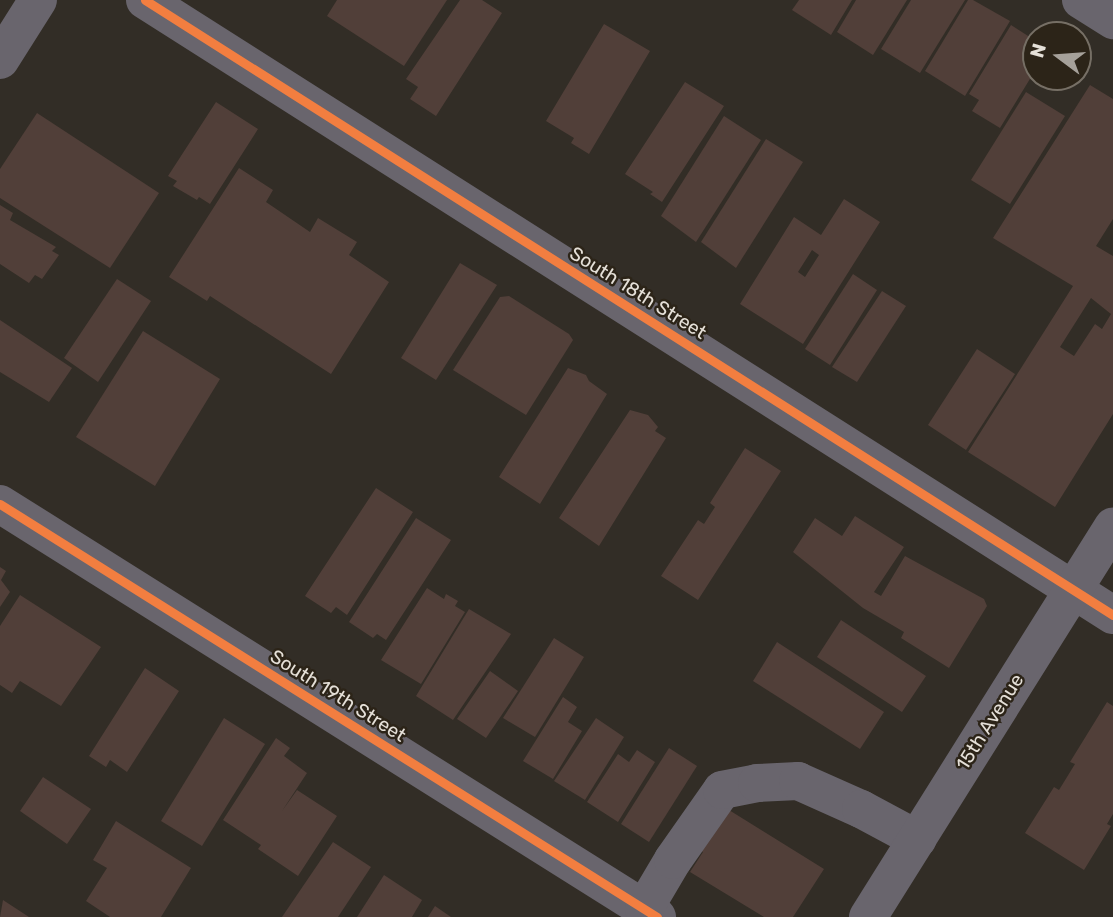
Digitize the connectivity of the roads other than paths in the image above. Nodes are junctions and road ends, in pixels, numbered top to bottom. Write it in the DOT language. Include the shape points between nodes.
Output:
graph roads {
  1 [pos="38,0"];
  2 [pos="145,0"];
  3 [pos="1081,0"];
  4 [pos="1113,20"];
  5 [pos="0,60"];
  6 [pos="0,504"];
  7 [pos="1113,527"];
  8 [pos="1073,590"];
  9 [pos="1113,615"];
  10 [pos="917,839"];
  11 [pos="650,913"];
  12 [pos="868,917"];
  1 -- 5 [label="street"];
  2 -- 8 [label="street, South 18th Street"];
  3 -- 4 [label="street"];
  6 -- 11 [label="street, South 19th Street"];
  7 -- 8 [label="street, 15th Avenue"];
  8 -- 9 [label="street, South 18th Street"];
  8 -- 10 [label="street, 15th Avenue"];
  10 -- 11 [label="street" via="798,781 722,790 673,860"];
  10 -- 12 [label="street, 15th Avenue"];
}
